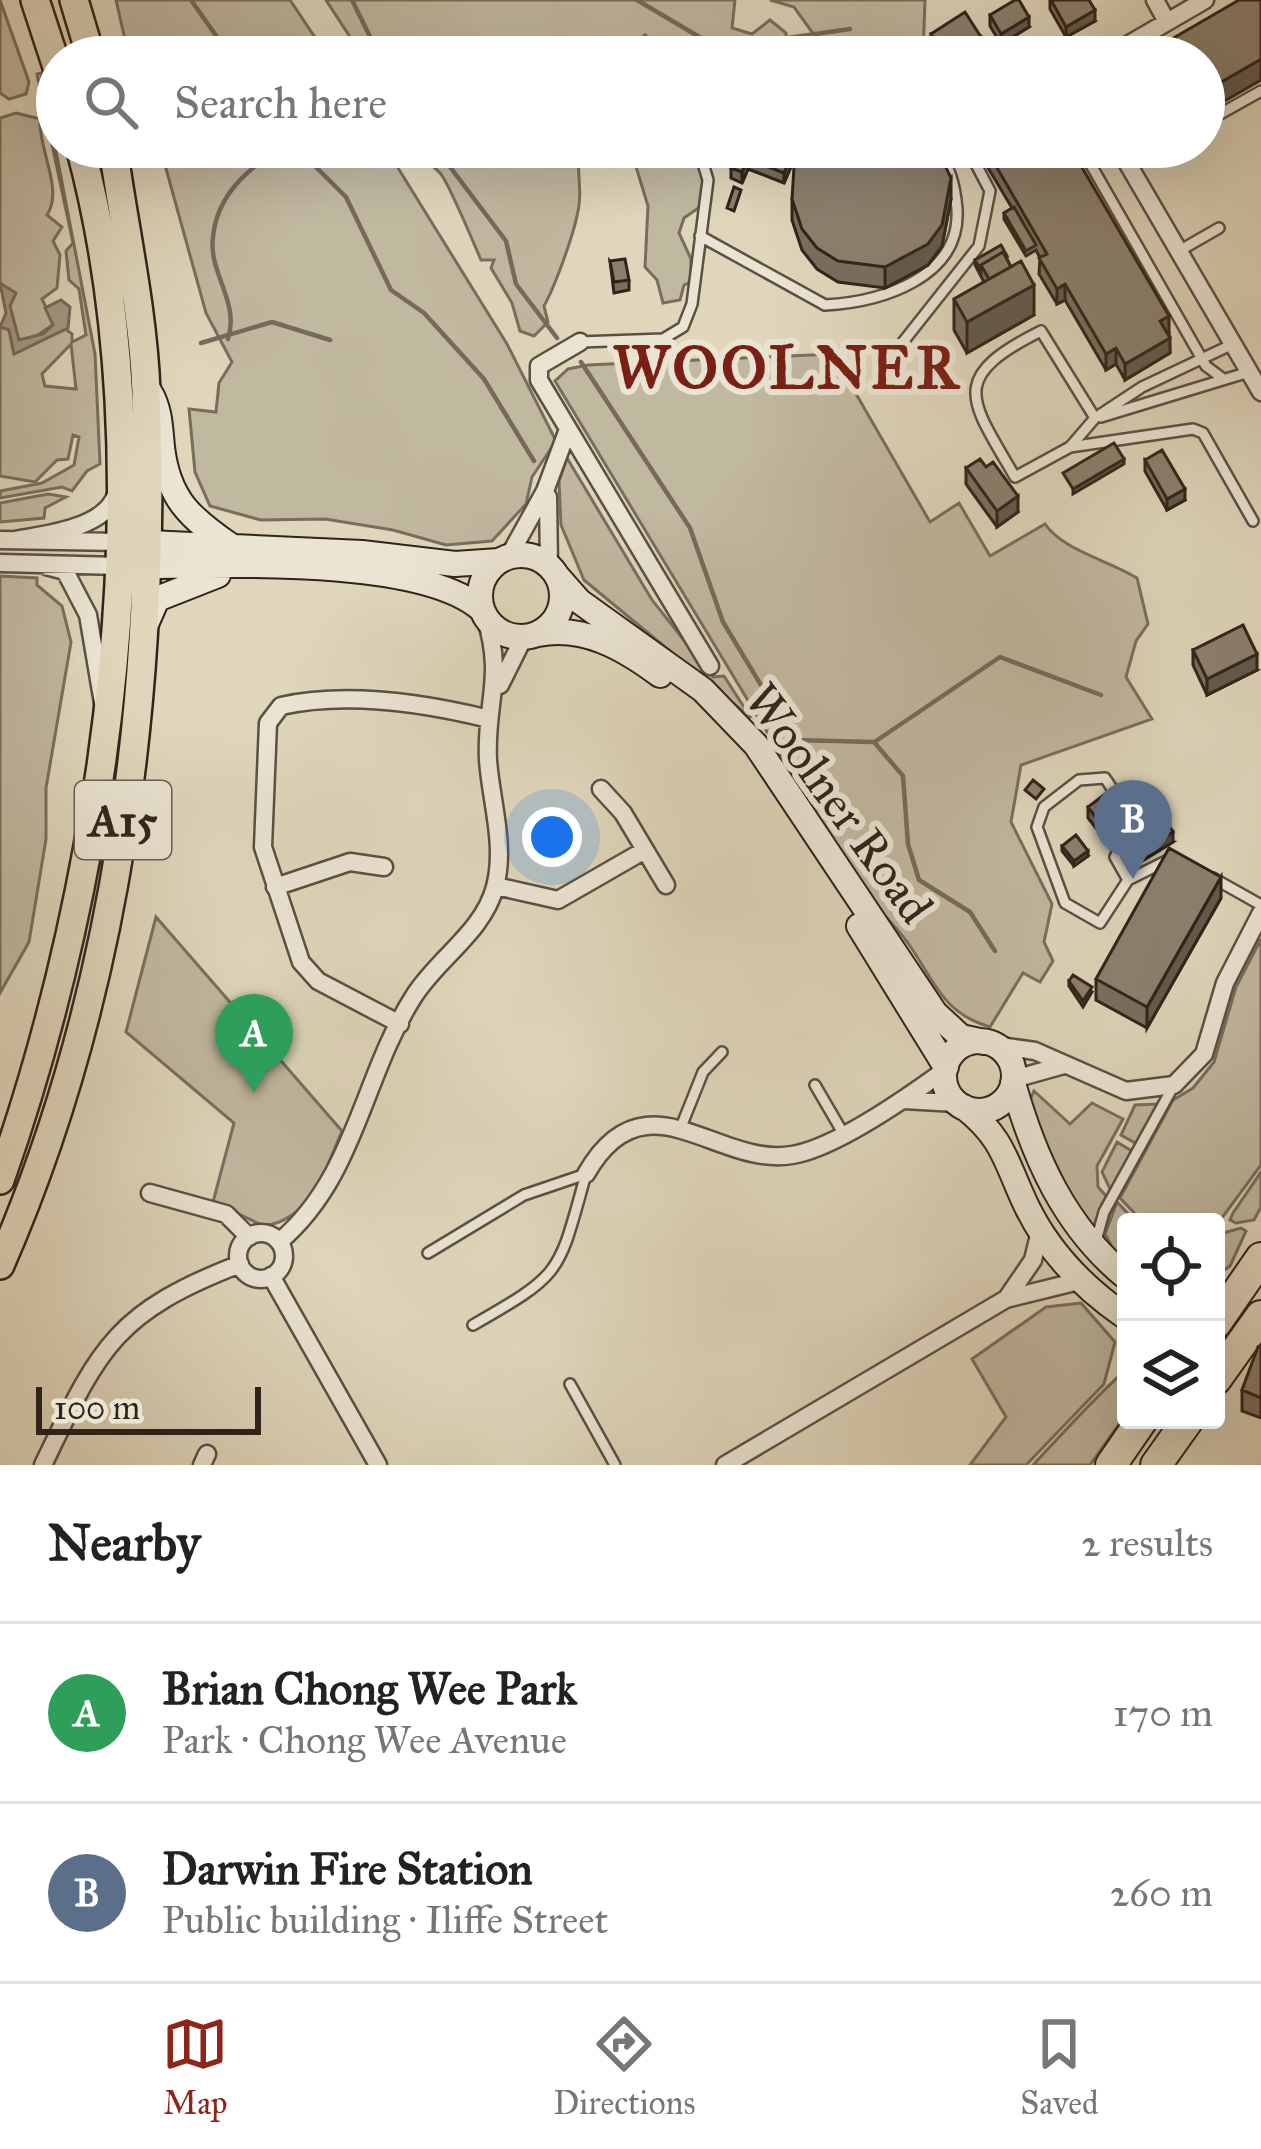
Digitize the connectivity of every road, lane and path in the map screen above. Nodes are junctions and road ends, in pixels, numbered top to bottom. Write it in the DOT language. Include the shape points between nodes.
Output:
graph roads {
  1 [pos="35,0"];
  2 [pos="74,0"];
  3 [pos="1155,0"];
  4 [pos="1205,0"];
  5 [pos="1167,22"];
  6 [pos="47,36"];
  7 [pos="85,36"];
  8 [pos="1143,36"];
  9 [pos="1261,91"];
  10 [pos="1225,111"];
  11 [pos="84,168"];
  12 [pos="115,168"];
  13 [pos="704,168"];
  14 [pos="949,168"];
  15 [pos="978,168"];
  16 [pos="1093,168"];
  17 [pos="1131,168"];
  18 [pos="1219,228"];
  19 [pos="700,236"];
  20 [pos="1179,251"];
  21 [pos="580,342"];
  22 [pos="903,342"];
  23 [pos="1233,344"];
  24 [pos="1203,359"];
  25 [pos="1256,376"];
  26 [pos="1222,378"];
  27 [pos="146,386"];
  28 [pos="1116,410"];
  29 [pos="1096,418"];
  30 [pos="567,432"];
  31 [pos="1131,434"];
  32 [pos="1070,447"];
  33 [pos="552,473"];
  34 [pos="119,476"];
  35 [pos="1253,521"];
  36 [pos="8,540"];
  37 [pos="135,554"];
  38 [pos="238,558"];
  39 [pos="504,558"];
  40 [pos="0,563"];
  41 [pos="46,566"];
  42 [pos="553,571"];
  43 [pos="483,613"];
  44 [pos="146,624"];
  45 [pos="531,636"];
  46 [pos="710,666"];
  47 [pos="491,711"];
  48 [pos="106,712"];
  49 [pos="601,789"];
  50 [pos="645,850"];
  51 [pos="1179,860"];
  52 [pos="384,867"];
  53 [pos="1199,870"];
  54 [pos="1128,880"];
  55 [pos="666,885"];
  56 [pos="496,886"];
  57 [pos="275,887"];
  58 [pos="1261,909"];
  59 [pos="400,1024"];
  60 [pos="989,1043"];
  61 [pos="722,1052"];
  62 [pos="1064,1065"];
  63 [pos="945,1069"];
  64 [pos="1014,1081"];
  65 [pos="815,1085"];
  66 [pos="1174,1085"];
  67 [pos="892,1104"];
  68 [pos="960,1105"];
  69 [pos="681,1126"];
  70 [pos="843,1133"];
  71 [pos="586,1174"];
  72 [pos="0,1180"];
  73 [pos="1054,1190"];
  74 [pos="150,1193"];
  75 [pos="1040,1230"];
  76 [pos="249,1237"];
  77 [pos="279,1242"];
  78 [pos="1095,1248"];
  79 [pos="428,1253"];
  80 [pos="1261,1258"];
  81 [pos="240,1264"];
  82 [pos="0,1265"];
  83 [pos="1117,1268"];
  84 [pos="1072,1271"];
  85 [pos="271,1276"];
  86 [pos="1228,1295"];
  87 [pos="1006,1299"];
  88 [pos="1117,1310"];
  89 [pos="1261,1316"];
  90 [pos="473,1325"];
  91 [pos="1225,1355"];
  92 [pos="570,1384"];
  93 [pos="1123,1429"];
  94 [pos="1135,1429"];
  95 [pos="1182,1429"];
  96 [pos="43,1465"];
  97 [pos="378,1465"];
  98 [pos="614,1465"];
  99 [pos="725,1465"];
  100 [pos="1109,1465"];
  101 [pos="1156,1465"];
  1 -- 6 [label="main road"];
  2 -- 7 [label="main road"];
  3 -- 5 [label="street"];
  4 -- 5 [label="street"];
  5 -- 8 [label="street"];
  9 -- 10 [label="lane"];
  11 -- 34 [label="main road, A15" via="101,246"];
  12 -- 27 [label="main road, A15"];
  13 -- 19 [label="lane"];
  14 -- 19 [label="lane" via="957,218 950,248 909,286 825,305"];
  15 -- 22 [label="lane" via="990,191 979,246"];
  16 -- 24 [label="lane"];
  17 -- 20 [label="street"];
  18 -- 20 [label="lane"];
  19 -- 21 [label="lane" via="683,327 664,339"];
  20 -- 23 [label="street"];
  21 -- 30 [label="street" via="539,366"];
  23 -- 24 [label="lane"];
  23 -- 25 [label="street"];
  24 -- 26 [label="lane"];
  24 -- 28 [label="lane"];
  25 -- 26 [label="lane"];
  26 -- 28 [label="lane"];
  27 -- 37 [label="main road, A15"];
  27 -- 38 [label="main road" via="160,414 178,504"];
  28 -- 29 [label="lane"];
  28 -- 31 [label="lane"];
  29 -- 32 [label="lane"];
  29 -- 32 [label="lane" via="1041,331 989,359 974,399 1015,477"];
  30 -- 33 [label="street"];
  30 -- 46 [label="street"];
  31 -- 32 [label="lane"];
  31 -- 35 [label="lane" via="1203,434"];
  33 -- 39 [label="street"];
  33 -- 42 [label="street" via="546,513"];
  34 -- 36 [label="street" via="106,512"];
  34 -- 37 [label="main road, A15"];
  36 -- 37 [label="street"];
  37 -- 38 [label="main road"];
  37 -- 41 [label="street"];
  37 -- 44 [label="main road, A15"];
  37 -- 48 [label="main road, A15"];
  38 -- 39 [label="main road"];
  38 -- 43 [label="main road" via="425,580 452,588"];
  38 -- 44 [label="main road" via="164,595"];
  39 -- 42 [label="main road" via="529,555"];
  39 -- 43 [label="main road" via="482,581"];
  40 -- 41 [label="street"];
  41 -- 48 [label="street" via="65,571 80,590"];
  42 -- 45 [label="main road" via="561,608"];
  42 -- 60 [label="main road, Woolner Road" via="579,602 703,690 756,745 935,1013 961,1036"];
  43 -- 45 [label="main road" via="504,634"];
  43 -- 47 [label="street" via="497,660"];
  44 -- 82 [label="main road, A15" via="137,734 89,991"];
  45 -- 47 [label="street"];
  45 -- 63 [label="main road, Woolner Road" via="568,631 612,644 718,724 782,802"];
  47 -- 56 [label="street"];
  47 -- 57 [label="street" via="416,703 275,709 262,832"];
  48 -- 72 [label="main road, A15" via="42,1050"];
  49 -- 50 [label="street"];
  50 -- 55 [label="street"];
  50 -- 56 [label="street" via="558,901"];
  51 -- 54 [label="lane" via="1162,860"];
  52 -- 57 [label="street" via="350,862"];
  53 -- 58 [label="lane"];
  54 -- 54 [label="lane" via="1100,923 1066,903 1042,850 1037,827 1044,807 1089,775 1105,778 1133,820 1115,857"];
  56 -- 59 [label="street"];
  57 -- 59 [label="street" via="310,975"];
  58 -- 66 [label="street" via="1225,983 1204,1054"];
  59 -- 77 [label="street" via="322,1200"];
  60 -- 62 [label="street"];
  60 -- 63 [label="main road" via="958,1049"];
  60 -- 64 [label="main road" via="1010,1059"];
  61 -- 69 [label="lane" via="703,1072"];
  62 -- 64 [label="street"];
  62 -- 66 [label="street" via="1126,1091"];
  63 -- 67 [label="street"];
  63 -- 68 [label="main road"];
  64 -- 68 [label="main road" via="996,1106"];
  64 -- 73 [label="main road"];
  65 -- 70 [label="lane"];
  66 -- 78 [label="lane" via="1104,1212"];
  67 -- 68 [label="street"];
  67 -- 70 [label="street"];
  68 -- 75 [label="main road" via="997,1137"];
  69 -- 70 [label="street" via="776,1156 815,1149"];
  69 -- 71 [label="street" via="630,1132"];
  71 -- 79 [label="lane" via="524,1195"];
  71 -- 90 [label="lane" via="549,1280"];
  73 -- 78 [label="main road"];
  73 -- 84 [label="main road"];
  74 -- 76 [label="street" via="226,1214"];
  75 -- 84 [label="main road"];
  75 -- 87 [label="street" via="1033,1260"];
  76 -- 77 [label="street"];
  76 -- 81 [label="street"];
  77 -- 85 [label="street" via="283,1261"];
  78 -- 83 [label="main road"];
  80 -- 86 [label="highway"];
  81 -- 85 [label="street" via="255,1278"];
  81 -- 96 [label="street" via="114,1335"];
  84 -- 87 [label="street"];
  84 -- 88 [label="main road"];
  85 -- 97 [label="street"];
  87 -- 99 [label="street"];
  89 -- 91 [label="highway"];
  92 -- 98 [label="lane"];
  93 -- 100 [label="main road"];
  94 -- 100 [label="highway"];
  95 -- 101 [label="highway"];
}
